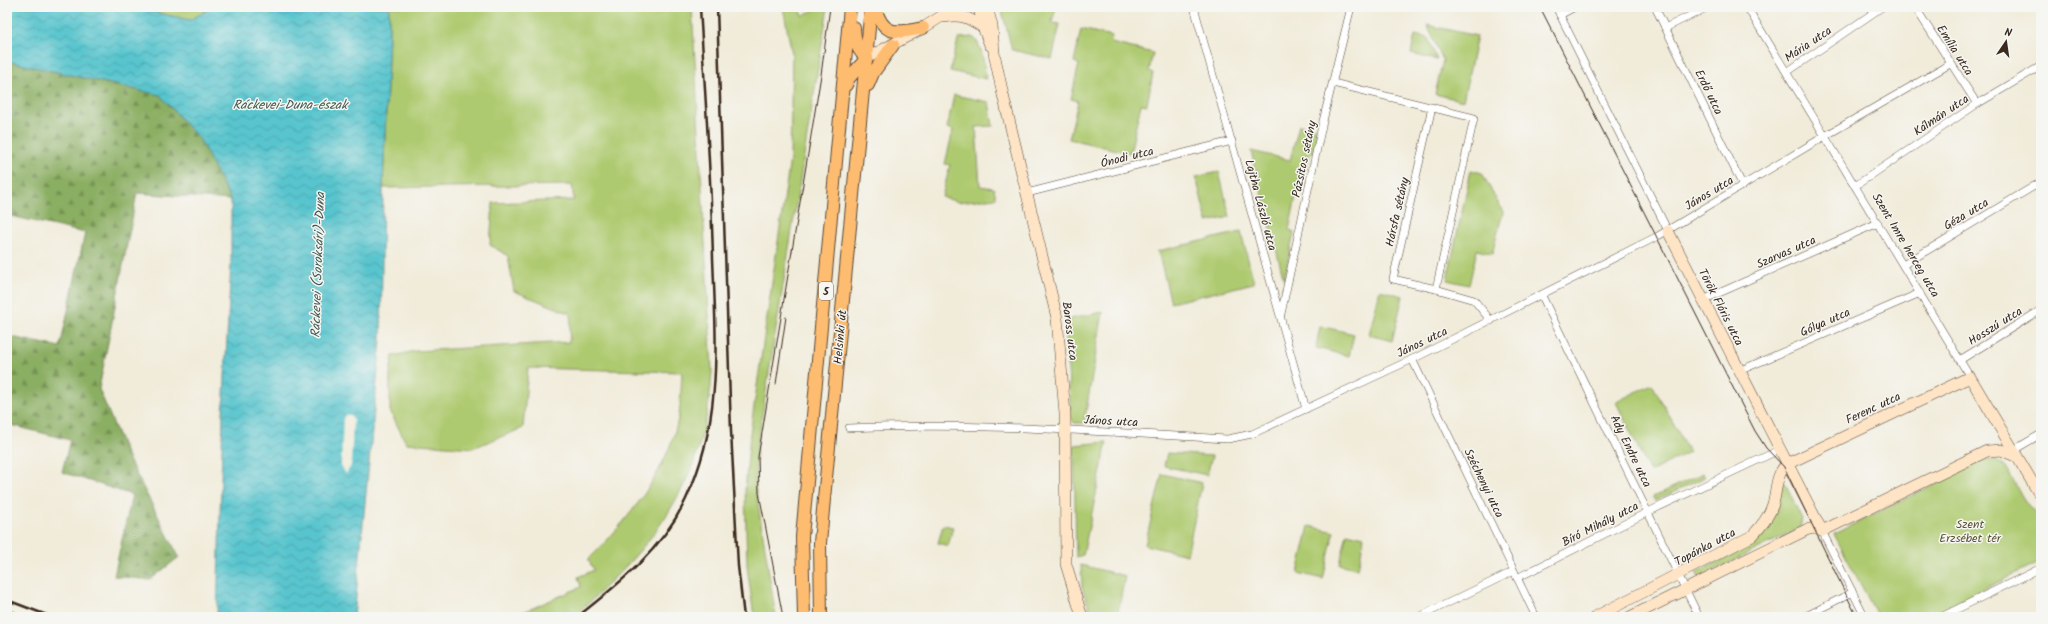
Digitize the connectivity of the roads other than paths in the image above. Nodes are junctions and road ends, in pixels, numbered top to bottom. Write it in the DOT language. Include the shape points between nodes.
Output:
graph roads {
  1 [pos="851,7"];
  2 [pos="871,7"];
  3 [pos="876,7"];
  4 [pos="956,7"];
  5 [pos="979,7"];
  6 [pos="987,7"];
  7 [pos="1194,7"];
  8 [pos="1351,7"];
  9 [pos="1556,7"];
  10 [pos="1575,7"];
  11 [pos="1655,7"];
  12 [pos="1708,7"];
  13 [pos="1747,7"];
  14 [pos="1882,7"];
  15 [pos="1915,7"];
  16 [pos="1560,15"];
  17 [pos="938,18"];
  18 [pos="923,28"];
  19 [pos="983,28"];
  20 [pos="1665,28"];
  21 [pos="893,45"];
  22 [pos="994,53"];
  23 [pos="867,58"];
  24 [pos="1950,64"];
  25 [pos="2041,66"];
  26 [pos="1787,72"];
  27 [pos="1332,83"];
  28 [pos="844,89"];
  29 [pos="862,99"];
  30 [pos="1976,104"];
  31 [pos="1432,107"];
  32 [pos="1825,136"];
  33 [pos="1232,141"];
  34 [pos="2041,182"];
  35 [pos="1743,186"];
  36 [pos="1855,186"];
  37 [pos="1027,192"];
  38 [pos="1878,223"];
  39 [pos="1668,231"];
  40 [pos="1903,265"];
  41 [pos="1436,289"];
  42 [pos="1920,293"];
  43 [pos="1542,296"];
  44 [pos="1703,300"];
  45 [pos="2041,310"];
  46 [pos="1280,317"];
  47 [pos="1490,321"];
  48 [pos="1412,359"];
  49 [pos="1960,360"];
  50 [pos="1739,372"];
  51 [pos="1970,377"];
  52 [pos="1306,410"];
  53 [pos="848,428"];
  54 [pos="1065,429"];
  55 [pos="2001,429"];
  56 [pos="2041,434"];
  57 [pos="1779,450"];
  58 [pos="1987,451"];
  59 [pos="2015,456"];
  60 [pos="1787,464"];
  61 [pos="2041,497"];
  62 [pos="1648,512"];
  63 [pos="1822,531"];
  64 [pos="802,564"];
  65 [pos="2041,568"];
  66 [pos="1516,574"];
  67 [pos="1679,575"];
  68 [pos="1686,589"];
  69 [pos="1853,592"];
  70 [pos="7,614"];
  71 [pos="13,617"];
  72 [pos="804,617"];
  73 [pos="812,617"];
  74 [pos="821,617"];
  75 [pos="1082,617"];
  76 [pos="1419,617"];
  77 [pos="1536,617"];
  78 [pos="1595,617"];
  79 [pos="1630,617"];
  80 [pos="1699,617"];
  81 [pos="1804,617"];
  82 [pos="1865,617"];
  83 [pos="1941,617"];
  1 -- 23 [label="main road" via="856,46 860,54"];
  1 -- 28 [label="main road, 5"];
  2 -- 23 [label="main road, 5"];
  3 -- 18 [label="main road" via="879,20 887,29 902,32"];
  4 -- 17 [label="street"];
  5 -- 19 [label="street, Baross utca"];
  6 -- 22 [label="street, Baross utca" via="992,26"];
  7 -- 33 [label="street, Lajtha László utca"];
  8 -- 27 [label="street, Pázsitos sétány"];
  9 -- 16 [label="street, Török Flóris utca"];
  10 -- 16 [label="street"];
  11 -- 20 [label="street, Erdő utca"];
  12 -- 20 [label="street"];
  13 -- 26 [label="street, Szent Imre herceg utca"];
  14 -- 26 [label="street, Mária utca"];
  15 -- 24 [label="street, Emília utca"];
  16 -- 39 [label="street, Török Flóris utca"];
  17 -- 18 [label="street"];
  17 -- 19 [label="street" via="957,15 972,20"];
  18 -- 21 [label="street"];
  19 -- 22 [label="street, Baross utca"];
  20 -- 35 [label="street, Erdő utca"];
  21 -- 23 [label="street"];
  21 -- 29 [label="main road" via="873,73"];
  22 -- 37 [label="street, Baross utca"];
  23 -- 28 [label="main road" via="849,78"];
  23 -- 29 [label="main road, Helsinki út / 5"];
  24 -- 30 [label="street, Emília utca"];
  24 -- 32 [label="street, János utca"];
  25 -- 30 [label="street, Kálmán utca"];
  26 -- 32 [label="street, Szent Imre herceg utca"];
  27 -- 31 [label="street"];
  27 -- 46 [label="street, Pázsitos sétány"];
  28 -- 64 [label="main road, Helsinki út / 5" via="802,537"];
  29 -- 74 [label="main road, Helsinki út / 5" via="822,521"];
  30 -- 36 [label="street, Kálmán utca"];
  31 -- 41 [label="street" via="1474,118"];
  31 -- 41 [label="street, Hársfa sétány" via="1393,279"];
  32 -- 35 [label="street, János utca"];
  32 -- 36 [label="street, Szent Imre herceg utca"];
  33 -- 37 [label="street, Ónodi utca"];
  33 -- 46 [label="street, Lajtha László utca"];
  34 -- 40 [label="street, Géza utca"];
  35 -- 39 [label="street, János utca"];
  36 -- 38 [label="street, Szent Imre herceg utca"];
  37 -- 54 [label="street, Baross utca" via="1057,318"];
  38 -- 40 [label="street, Szent Imre herceg utca"];
  38 -- 44 [label="street, Szarvas utca"];
  39 -- 43 [label="street, János utca"];
  39 -- 44 [label="street, Török Flóris utca"];
  40 -- 42 [label="street, Szent Imre herceg utca"];
  41 -- 47 [label="street, Hársfa sétány" via="1474,300"];
  42 -- 49 [label="street, Szent Imre herceg utca"];
  42 -- 50 [label="street, Gólya utca"];
  43 -- 47 [label="street, János utca"];
  43 -- 62 [label="street, Ady Endre utca"];
  44 -- 50 [label="street, Török Flóris utca"];
  45 -- 49 [label="street, Hosszú utca"];
  46 -- 52 [label="street, Lajtha László utca"];
  47 -- 48 [label="street, János utca"];
  48 -- 52 [label="street, János utca"];
  48 -- 66 [label="street, Széchenyi utca"];
  49 -- 51 [label="street, Szent Imre herceg utca"];
  50 -- 57 [label="street, Török Flóris utca"];
  51 -- 55 [label="street, Szent Imre herceg utca"];
  51 -- 60 [label="street, Ferenc utca"];
  52 -- 54 [label="street, János utca" via="1252,434 1228,439"];
  53 -- 54 [label="street, János utca" via="920,424"];
  54 -- 75 [label="street, Baross utca" via="1066,564"];
  55 -- 58 [label="street" via="2000,440"];
  55 -- 59 [label="street, Szent Imre herceg utca"];
  56 -- 59 [label="street" via="2019,447"];
  57 -- 60 [label="street, Török Flóris utca"];
  57 -- 62 [label="street, Bíró Mihály utca"];
  58 -- 59 [label="street" via="2001,450"];
  58 -- 63 [label="street"];
  59 -- 61 [label="street, Szent Imre herceg utca"];
  60 -- 63 [label="street, Török Flóris utca"];
  60 -- 67 [label="street, Topánka utca" via="1780,472 1774,502 1763,526 1746,539"];
  62 -- 66 [label="street, Bíró Mihály utca"];
  62 -- 67 [label="street, Ady Endre utca"];
  63 -- 68 [label="street" via="1811,528"];
  63 -- 69 [label="street, Török Flóris utca"];
  64 -- 72 [label="main road, Helsinki út / 5"];
  64 -- 73 [label="main road"];
  65 -- 83 [label="street"];
  66 -- 76 [label="street, Bíró Mihály utca"];
  66 -- 77 [label="street, Széchenyi utca"];
  67 -- 68 [label="street, Ady Endre utca"];
  67 -- 78 [label="street, Topánka utca"];
  68 -- 79 [label="street"];
  68 -- 80 [label="street, Ady Endre utca"];
  69 -- 81 [label="street"];
  69 -- 82 [label="street, Török Flóris utca"];
  70 -- 71 [label="street"];
}
